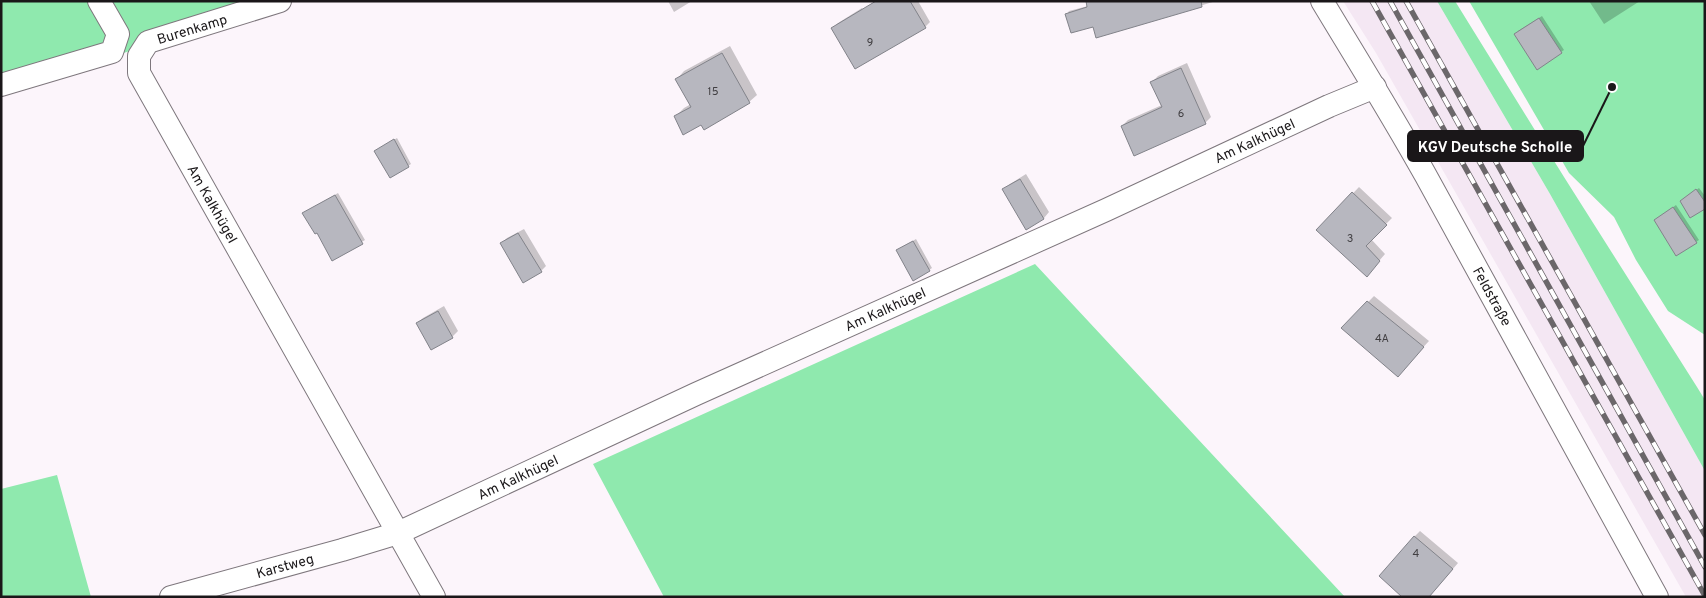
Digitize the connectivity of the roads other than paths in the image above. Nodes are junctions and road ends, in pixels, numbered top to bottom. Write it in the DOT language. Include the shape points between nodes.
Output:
graph roads {
  1 [pos="99,1"];
  2 [pos="280,1"];
  3 [pos="1322,1"];
  4 [pos="139,56"];
  5 [pos="1,85"];
  6 [pos="1375,87"];
  7 [pos="398,533"];
  8 [pos="171,597"];
  9 [pos="434,597"];
  10 [pos="1657,597"];
  1 -- 5 [label="street" via="118,34 112,52"];
  2 -- 4 [label="street, Burenkamp" via="148,42"];
  3 -- 6 [label="street, Feldstraße"];
  4 -- 7 [label="street, Am Kalkhügel" via="139,73"];
  6 -- 7 [label="street, Am Kalkhügel" via="696,394"];
  6 -- 10 [label="street, Feldstraße"];
  7 -- 8 [label="street, Karstweg"];
  7 -- 9 [label="street, Am Kalkhügel"];
}
